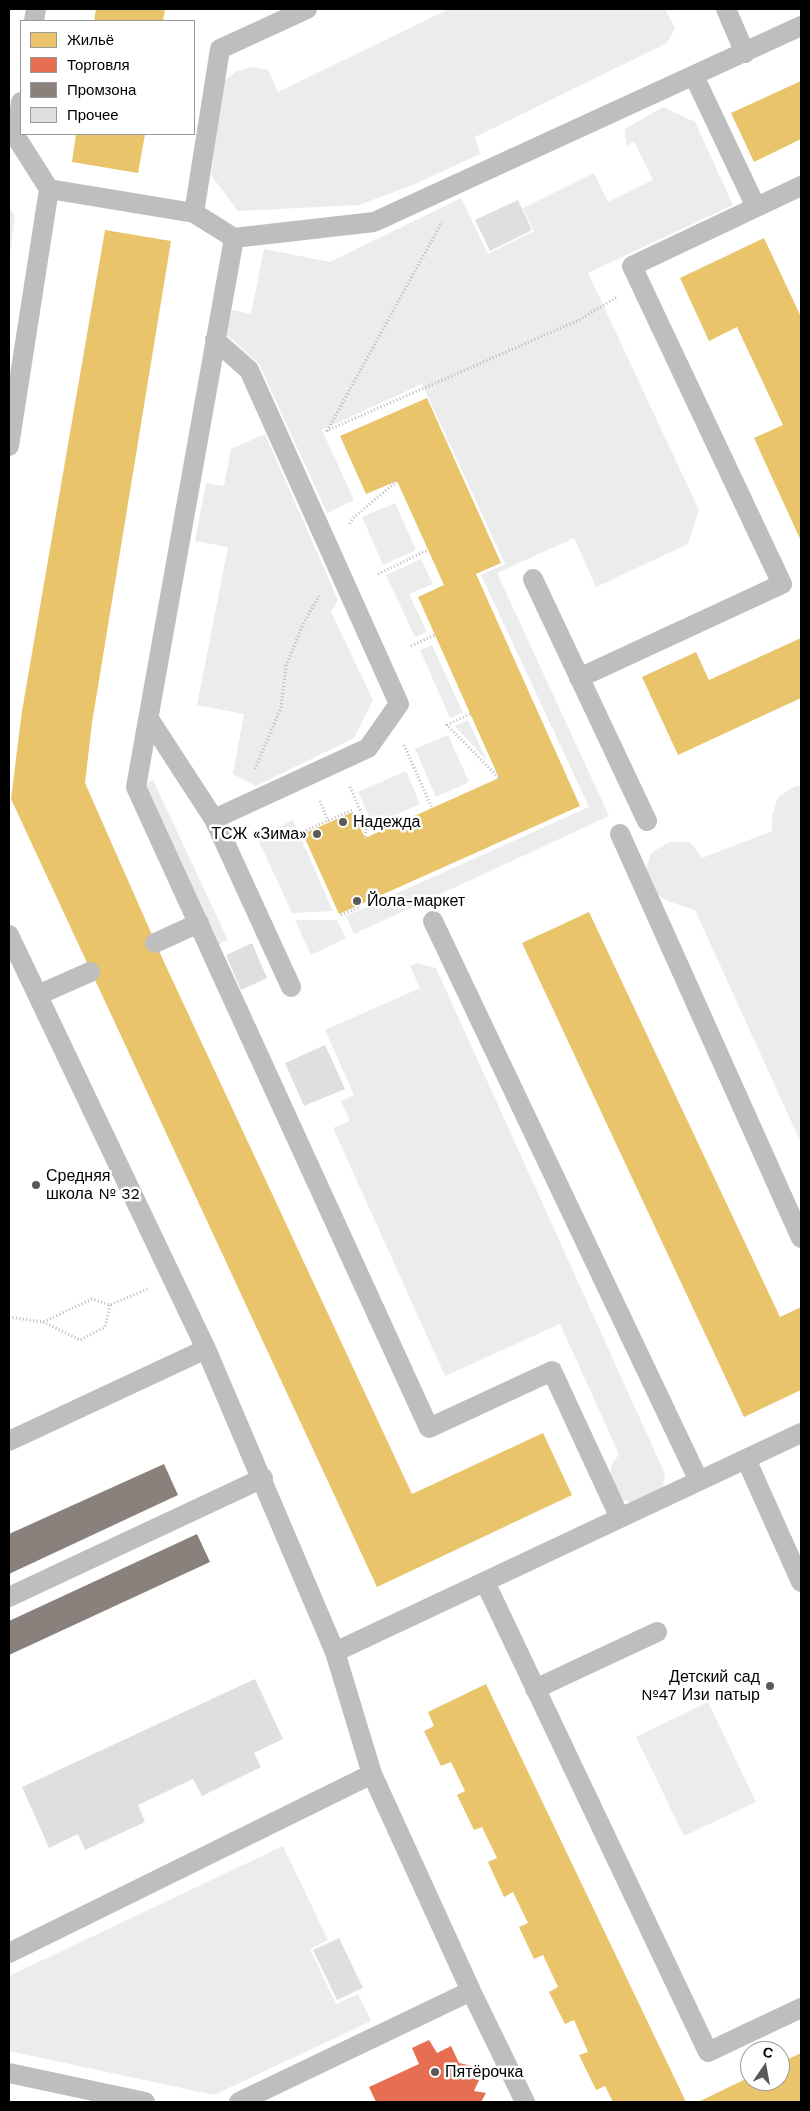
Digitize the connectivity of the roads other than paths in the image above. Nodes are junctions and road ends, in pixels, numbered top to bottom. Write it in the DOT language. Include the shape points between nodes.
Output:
graph roads {
  1 [pos="307,9"];
  2 [pos="726,9"];
  3 [pos="801,26"];
  4 [pos="745,53"];
  5 [pos="694,76"];
  6 [pos="20,106"];
  7 [pos="12,137"];
  8 [pos="801,186"];
  9 [pos="49,189"];
  10 [pos="756,207"];
  11 [pos="194,213"];
  12 [pos="234,238"];
  13 [pos="215,340"];
  14 [pos="9,446"];
  15 [pos="533,579"];
  16 [pos="580,678"];
  17 [pos="149,719"];
  18 [pos="214,819"];
  19 [pos="647,821"];
  20 [pos="620,834"];
  21 [pos="433,921"];
  22 [pos="199,923"];
  23 [pos="9,935"];
  24 [pos="155,942"];
  25 [pos="15,964"];
  26 [pos="90,972"];
  27 [pos="291,987"];
  28 [pos="38,995"];
  29 [pos="801,1238"];
  30 [pos="206,1349"];
  31 [pos="801,1433"];
  32 [pos="9,1441"];
  33 [pos="746,1459"];
  34 [pos="263,1478"];
  35 [pos="698,1481"];
  36 [pos="620,1518"];
  37 [pos="485,1582"];
  38 [pos="801,1582"];
  39 [pos="9,1597"];
  40 [pos="657,1632"];
  41 [pos="336,1652"];
  42 [pos="535,1689"];
  43 [pos="372,1774"];
  44 [pos="9,1953"];
  45 [pos="471,1991"];
  46 [pos="801,2008"];
  47 [pos="9,2073"];
  48 [pos="145,2102"];
  49 [pos="239,2102"];
  50 [pos="525,2102"];
  1 -- 11 [label="lane" via="220,49"];
  2 -- 4 [label="lane"];
  3 -- 4 [label="lane"];
  4 -- 5 [label="lane"];
  5 -- 10 [label="lane"];
  5 -- 12 [label="lane" via="374,222"];
  6 -- 7 [label="lane"];
  7 -- 9 [label="lane"];
  8 -- 10 [label="lane"];
  9 -- 11 [label="lane"];
  9 -- 14 [label="lane"];
  10 -- 16 [label="lane" via="632,266 782,584"];
  11 -- 12 [label="lane"];
  12 -- 13 [label="lane"];
  13 -- 17 [label="lane"];
  13 -- 18 [label="lane" via="248,370 398,704 368,748"];
  15 -- 16 [label="lane"];
  16 -- 19 [label="lane"];
  17 -- 18 [label="lane"];
  17 -- 22 [label="lane" via="136,787"];
  18 -- 27 [label="lane"];
  20 -- 29 [label="lane"];
  21 -- 35 [label="lane"];
  22 -- 24 [label="lane"];
  22 -- 36 [label="lane" via="429,1428 552,1371"];
  23 -- 25 [label="lane"];
  25 -- 28 [label="lane"];
  26 -- 28 [label="lane"];
  28 -- 30 [label="lane"];
  30 -- 32 [label="lane"];
  30 -- 34 [label="lane"];
  31 -- 33 [label="lane"];
  33 -- 35 [label="lane"];
  33 -- 38 [label="lane"];
  34 -- 39 [label="lane"];
  34 -- 41 [label="lane"];
  35 -- 36 [label="lane"];
  36 -- 37 [label="lane"];
  37 -- 41 [label="lane"];
  37 -- 42 [label="lane"];
  40 -- 42 [label="lane"];
  41 -- 43 [label="lane"];
  42 -- 46 [label="lane" via="708,2052"];
  43 -- 44 [label="lane"];
  43 -- 45 [label="lane"];
  45 -- 49 [label="lane"];
  45 -- 50 [label="lane"];
  47 -- 48 [label="lane"];
}
